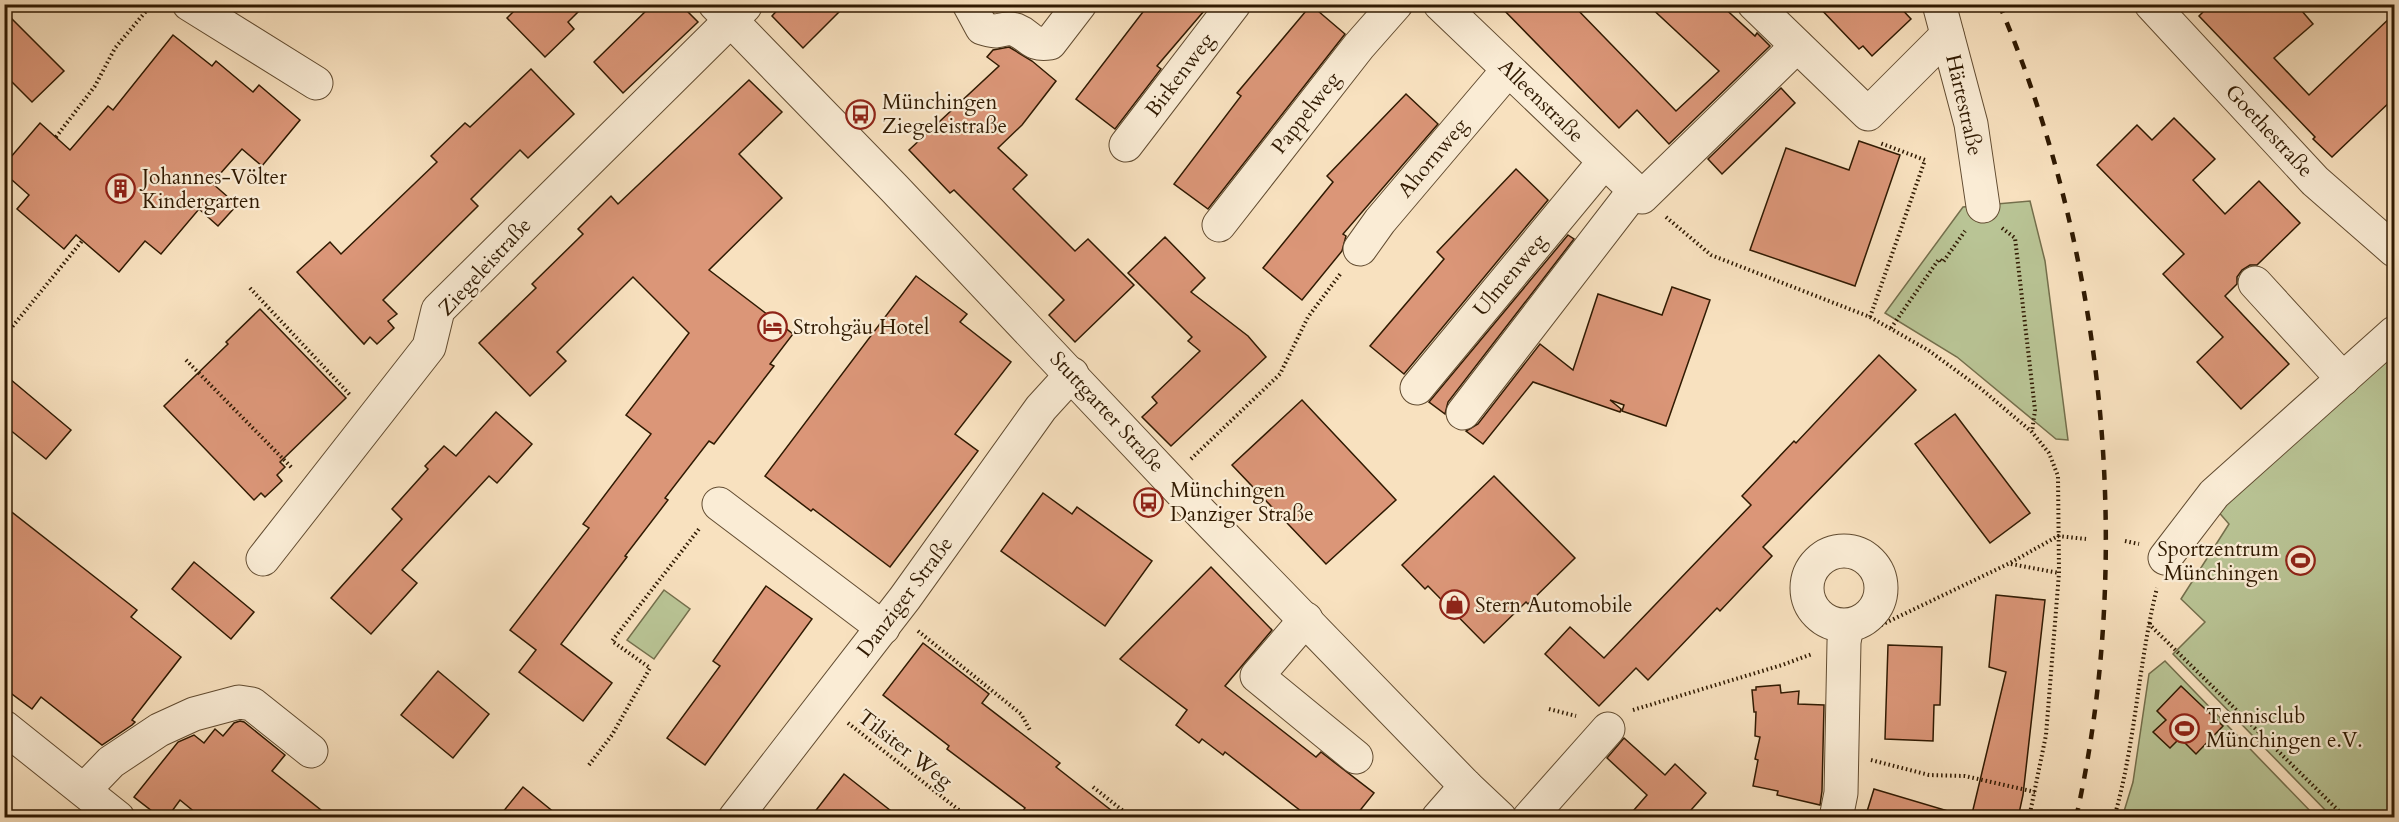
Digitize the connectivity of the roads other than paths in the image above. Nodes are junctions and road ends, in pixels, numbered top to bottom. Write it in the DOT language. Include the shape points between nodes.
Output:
graph roads {
  1 [pos="189,4"];
  2 [pos="969,4"];
  3 [pos="1080,4"];
  4 [pos="1234,4"];
  5 [pos="1396,4"];
  6 [pos="1440,4"];
  7 [pos="1754,4"];
  8 [pos="2151,4"];
  9 [pos="730,10"];
  10 [pos="1943,20"];
  11 [pos="1797,46"];
  12 [pos="1508,70"];
  13 [pos="316,84"];
  14 [pos="1126,146"];
  15 [pos="1604,162"];
  16 [pos="1638,194"];
  17 [pos="1984,211"];
  18 [pos="1219,225"];
  19 [pos="1360,249"];
  20 [pos="2394,250"];
  21 [pos="2255,283"];
  22 [pos="2394,333"];
  23 [pos="1072,374"];
  24 [pos="2343,379"];
  25 [pos="1417,388"];
  26 [pos="1463,413"];
  27 [pos="719,504"];
  28 [pos="2165,558"];
  29 [pos="263,559"];
  30 [pos="1306,619"];
  31 [pos="889,620"];
  32 [pos="1845,634"];
  33 [pos="1607,719"];
  34 [pos="4,727"];
  35 [pos="311,751"];
  36 [pos="1356,757"];
  37 [pos="1466,786"];
  38 [pos="84,790"];
  39 [pos="118,818"];
  40 [pos="735,818"];
  41 [pos="1438,818"];
  42 [pos="1500,818"];
  43 [pos="1529,818"];
  44 [pos="1836,818"];
  1 -- 13 [label="street"];
  2 -- 3 [label="street" via="982,28 1016,30 1040,45 1050,44"];
  4 -- 14 [label="street, Birkenweg"];
  5 -- 18 [label="street, Pappelweg"];
  6 -- 12 [label="street, Alleenstraße"];
  7 -- 11 [label="street"];
  8 -- 20 [label="street, Goethestraße" via="2315,181"];
  9 -- 23 [label="street, Stuttgarter Straße"];
  9 -- 29 [label="street, Ziegeleistraße" via="438,310 429,347"];
  10 -- 11 [label="street" via="1868,114"];
  10 -- 17 [label="street, Härtestraße" via="1971,124"];
  11 -- 16 [label="street"];
  12 -- 15 [label="street, Alleenstraße"];
  12 -- 19 [label="street, Ahornweg"];
  15 -- 16 [label="street, Alleenstraße"];
  15 -- 25 [label="street, Ulmenweg"];
  16 -- 26 [label="street"];
  21 -- 24 [label="street"];
  22 -- 24 [label="street"];
  23 -- 30 [label="street, Stuttgarter Straße"];
  23 -- 31 [label="street, Danziger Straße" via="1041,408"];
  24 -- 28 [label="street" via="2214,494"];
  27 -- 31 [label="street"];
  30 -- 36 [label="street" via="1257,676"];
  30 -- 37 [label="street, Stuttgarter Straße"];
  31 -- 40 [label="street, Danziger Straße"];
  32 -- 44 [label="street" via="1841,792"];
  33 -- 43 [label="street"];
  34 -- 38 [label="street"];
  35 -- 38 [label="street" via="252,704 239,702 194,714 159,730 111,762"];
  37 -- 41 [label="street"];
  37 -- 42 [label="street, Stuttgarter Straße"];
  38 -- 39 [label="street"];
}
